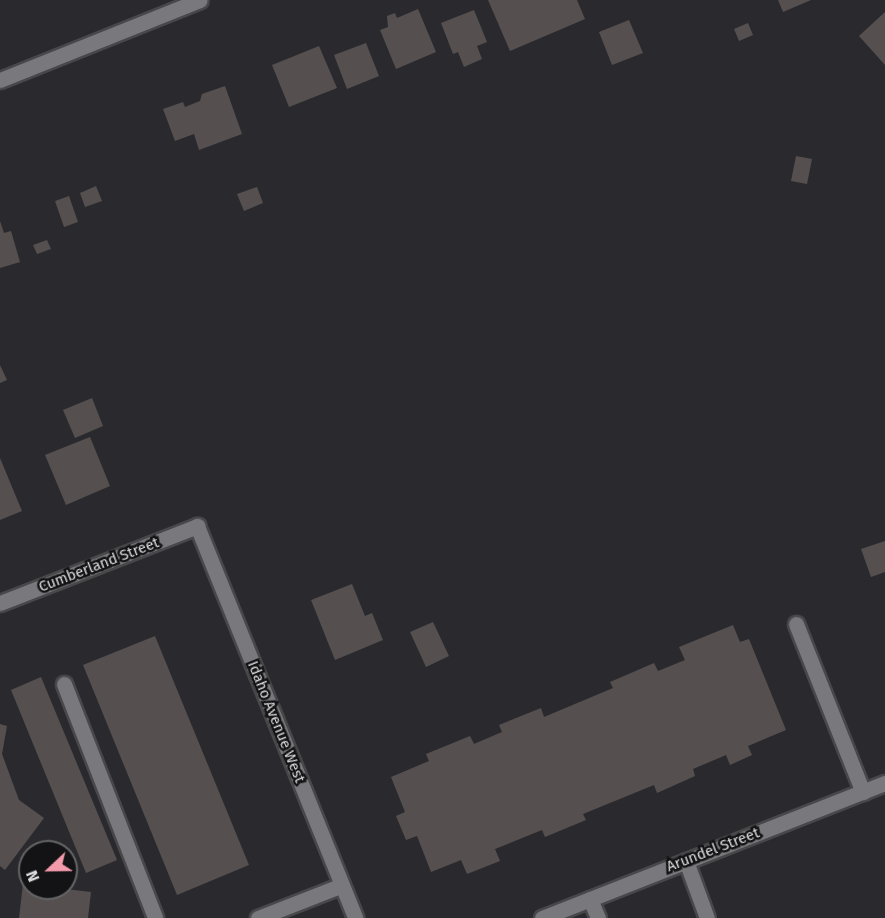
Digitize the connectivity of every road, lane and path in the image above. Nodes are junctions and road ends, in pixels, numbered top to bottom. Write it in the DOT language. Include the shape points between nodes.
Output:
graph roads {
  1 [pos="200,0"];
  2 [pos="0,80"];
  3 [pos="197,526"];
  4 [pos="0,603"];
  5 [pos="796,624"];
  6 [pos="64,684"];
  7 [pos="885,783"];
  8 [pos="863,792"];
  9 [pos="686,861"];
  10 [pos="342,885"];
  11 [pos="590,899"];
  12 [pos="155,918"];
  13 [pos="258,918"];
  14 [pos="355,918"];
  15 [pos="542,918"];
  16 [pos="598,918"];
  17 [pos="707,918"];
  1 -- 2 [label="street"];
  3 -- 4 [label="street, Cumberland Street"];
  3 -- 10 [label="street, Idaho Avenue West"];
  5 -- 8 [label="street"];
  6 -- 12 [label="street"];
  7 -- 8 [label="street, Arundel Street"];
  8 -- 9 [label="street, Arundel Street"];
  9 -- 11 [label="street, Arundel Street"];
  9 -- 17 [label="street"];
  10 -- 13 [label="street"];
  10 -- 14 [label="street, Idaho Avenue West"];
  11 -- 15 [label="street, Arundel Street"];
  11 -- 16 [label="street"];
}
